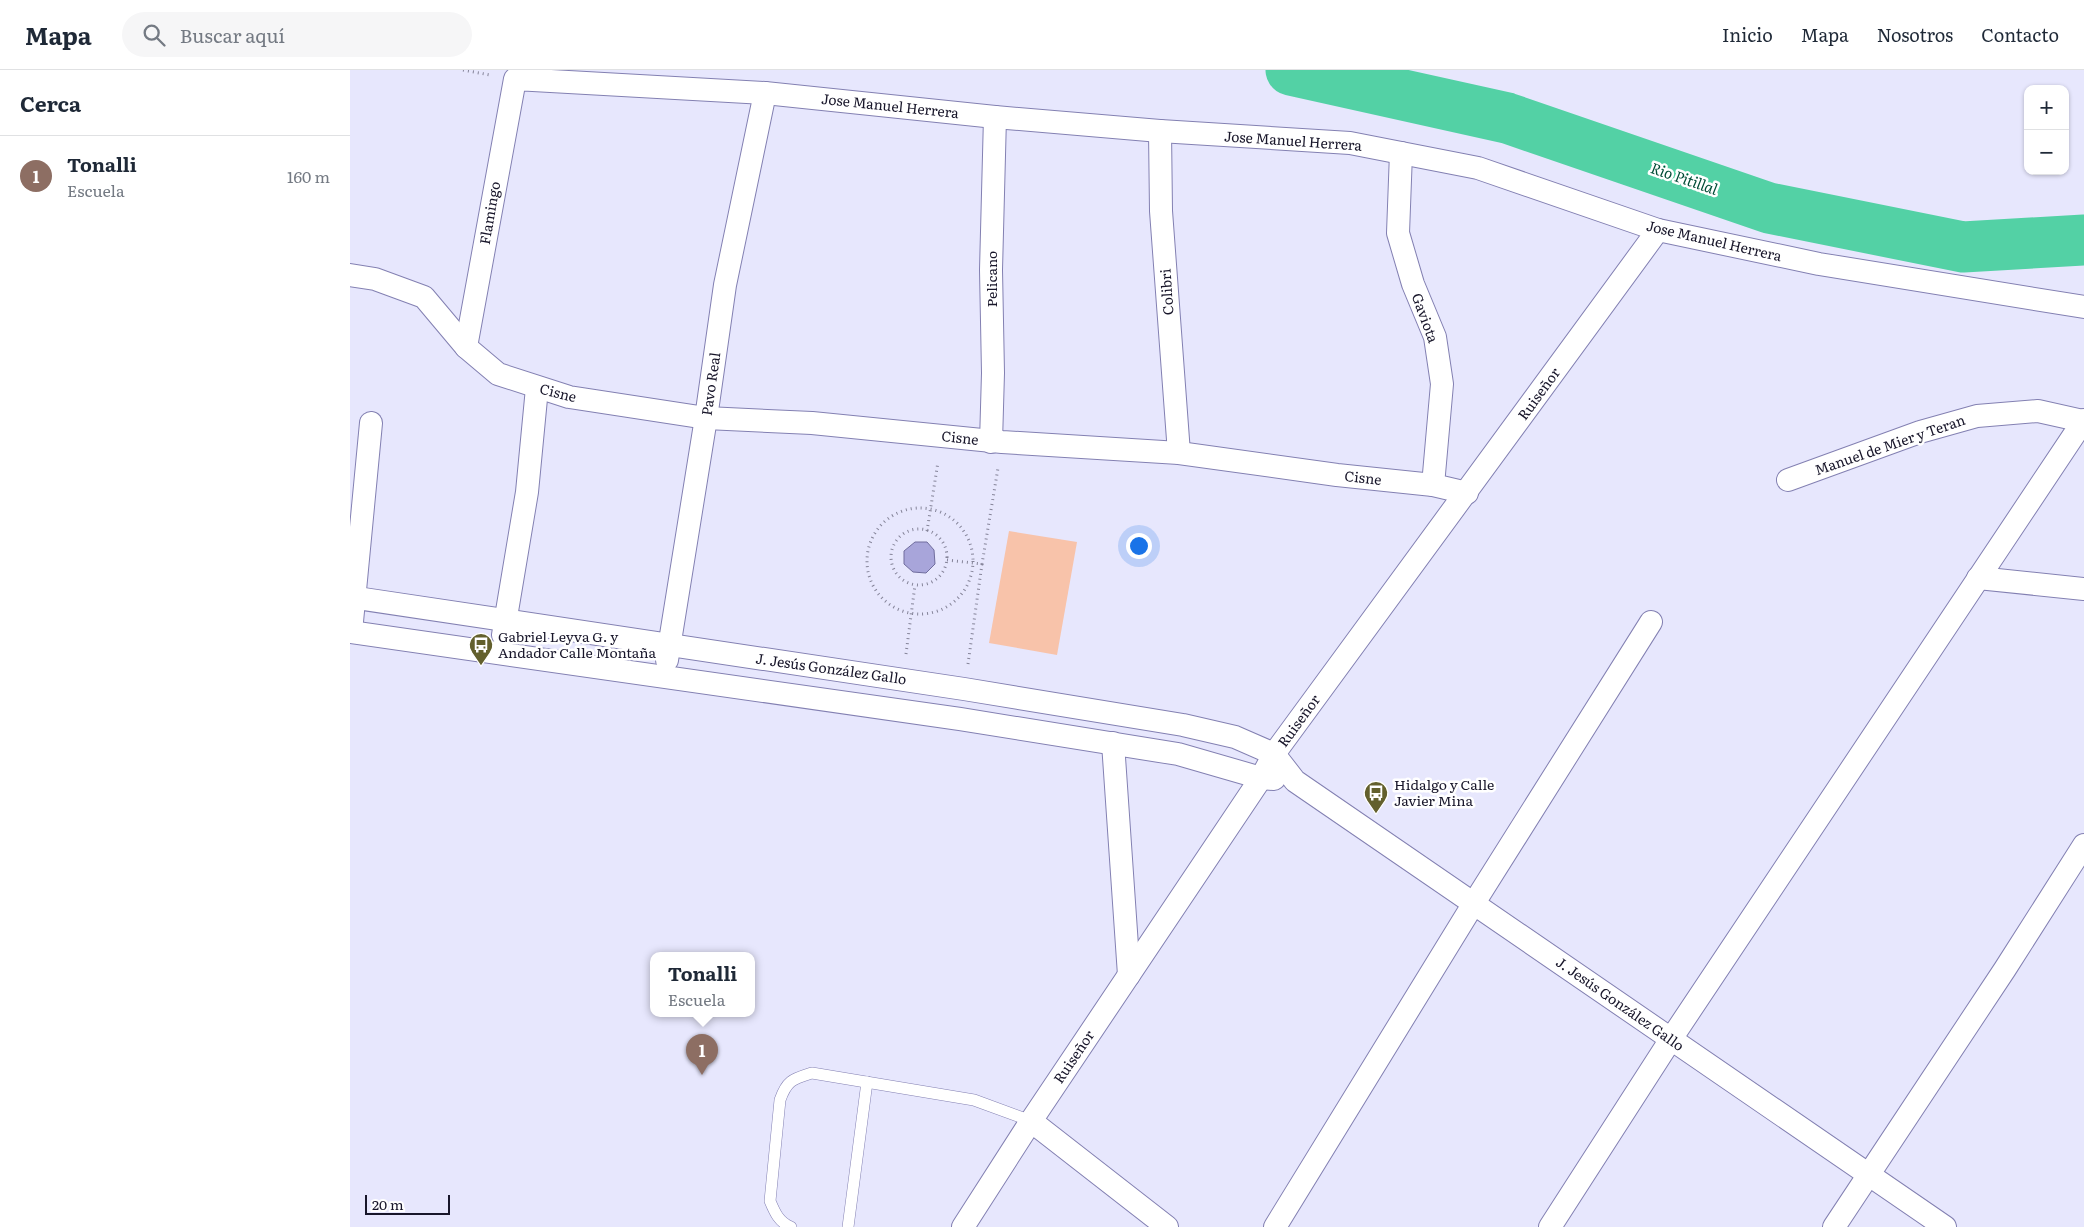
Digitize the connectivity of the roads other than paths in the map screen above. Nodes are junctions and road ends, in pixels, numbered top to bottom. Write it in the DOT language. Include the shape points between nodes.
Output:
graph roads {
  1 [pos="515,79"];
  2 [pos="765,92"];
  3 [pos="995,117"];
  4 [pos="1160,131"];
  5 [pos="1401,153"];
  6 [pos="1658,230"];
  7 [pos="350,275"];
  8 [pos="2084,307"];
  9 [pos="466,347"];
  10 [pos="537,388"];
  11 [pos="706,418"];
  12 [pos="2084,420"];
  13 [pos="371,423"];
  14 [pos="997,442"];
  15 [pos="1179,453"];
  16 [pos="1788,480"];
  17 [pos="1433,485"];
  18 [pos="1467,493"];
  19 [pos="1978,578"];
  20 [pos="2084,589"];
  21 [pos="352,598"];
  22 [pos="505,622"];
  23 [pos="1652,622"];
  24 [pos="351,632"];
  25 [pos="670,646"];
  26 [pos="500,653"];
  27 [pos="665,676"];
  28 [pos="1113,744"];
  29 [pos="1274,754"];
  30 [pos="1261,778"];
  31 [pos="1295,781"];
  32 [pos="2084,845"];
  33 [pos="1474,903"];
  34 [pos="1129,975"];
  35 [pos="1672,1039"];
  36 [pos="867,1082"];
  37 [pos="1031,1121"];
  38 [pos="1868,1174"];
  39 [pos="791,1227"];
  40 [pos="848,1227"];
  41 [pos="963,1227"];
  42 [pos="1167,1227"];
  43 [pos="1275,1227"];
  44 [pos="1550,1227"];
  45 [pos="1834,1227"];
  46 [pos="1945,1227"];
  1 -- 2 [label="street, Jose Manuel Herrera"];
  1 -- 9 [label="street, Flamingo"];
  2 -- 3 [label="street, Jose Manuel Herrera"];
  2 -- 11 [label="street, Pavo Real" via="725,285"];
  3 -- 4 [label="street, Jose Manuel Herrera"];
  3 -- 14 [label="street, Pelicano" via="991,270"];
  4 -- 5 [label="street, Jose Manuel Herrera" via="1350,143"];
  4 -- 15 [label="street, Colibri" via="1161,211"];
  5 -- 6 [label="street, Jose Manuel Herrera" via="1478,168"];
  5 -- 17 [label="street, Gaviota" via="1398,233 1412,284 1435,337 1442,384"];
  6 -- 8 [label="street, Jose Manuel Herrera" via="1819,264"];
  6 -- 18 [label="street, Ruiseñor"];
  7 -- 9 [label="street, Cisne" via="375,279 424,297"];
  9 -- 10 [label="street, Cisne" via="498,374"];
  10 -- 11 [label="street, Cisne" via="569,397"];
  10 -- 22 [label="street" via="527,492"];
  11 -- 14 [label="street, Cisne" via="812,423"];
  11 -- 25 [label="street, Pavo Real"];
  12 -- 16 [label="street, Manuel de Mier y Teran" via="2038,411 1977,416 1920,432"];
  12 -- 19 [label="street"];
  13 -- 21 [label="street"];
  14 -- 15 [label="street, Cisne"];
  15 -- 17 [label="street, Cisne"];
  17 -- 18 [label="street, Cisne"];
  18 -- 29 [label="street, Ruiseñor"];
  19 -- 20 [label="street"];
  19 -- 35 [label="street"];
  21 -- 22 [label="street, J. Jesús González Gallo"];
  21 -- 24 [label="street"];
  22 -- 25 [label="street, J. Jesús González Gallo"];
  22 -- 26 [label="street"];
  23 -- 33 [label="street"];
  24 -- 26 [label="street, J. Jesús González Gallo"];
  25 -- 27 [label="street, Pavo Real"];
  25 -- 29 [label="street, J. Jesús González Gallo" via="1183,725 1235,737"];
  26 -- 27 [label="street, J. Jesús González Gallo"];
  27 -- 28 [label="street, J. Jesús González Gallo"];
  28 -- 30 [label="street, J. Jesús González Gallo" via="1178,754"];
  28 -- 34 [label="street"];
  29 -- 30 [label="street, Ruiseñor"];
  29 -- 31 [label="street, J. Jesús González Gallo"];
  30 -- 31 [label="street, J. Jesús González Gallo"];
  30 -- 34 [label="street, Ruiseñor"];
  31 -- 33 [label="street, J. Jesús González Gallo"];
  32 -- 38 [label="street"];
  33 -- 35 [label="street, J. Jesús González Gallo"];
  33 -- 43 [label="street"];
  34 -- 37 [label="street, Ruiseñor"];
  35 -- 38 [label="street, J. Jesús González Gallo"];
  35 -- 44 [label="street"];
  36 -- 37 [label="lane" via="974,1100"];
  36 -- 39 [label="lane" via="812,1073 792,1079 784,1089 780,1100 770,1201 776,1215"];
  36 -- 40 [label="lane"];
  37 -- 41 [label="street, Ruiseñor"];
  37 -- 42 [label="street"];
  38 -- 45 [label="street"];
  38 -- 46 [label="street, J. Jesús González Gallo"];
}
